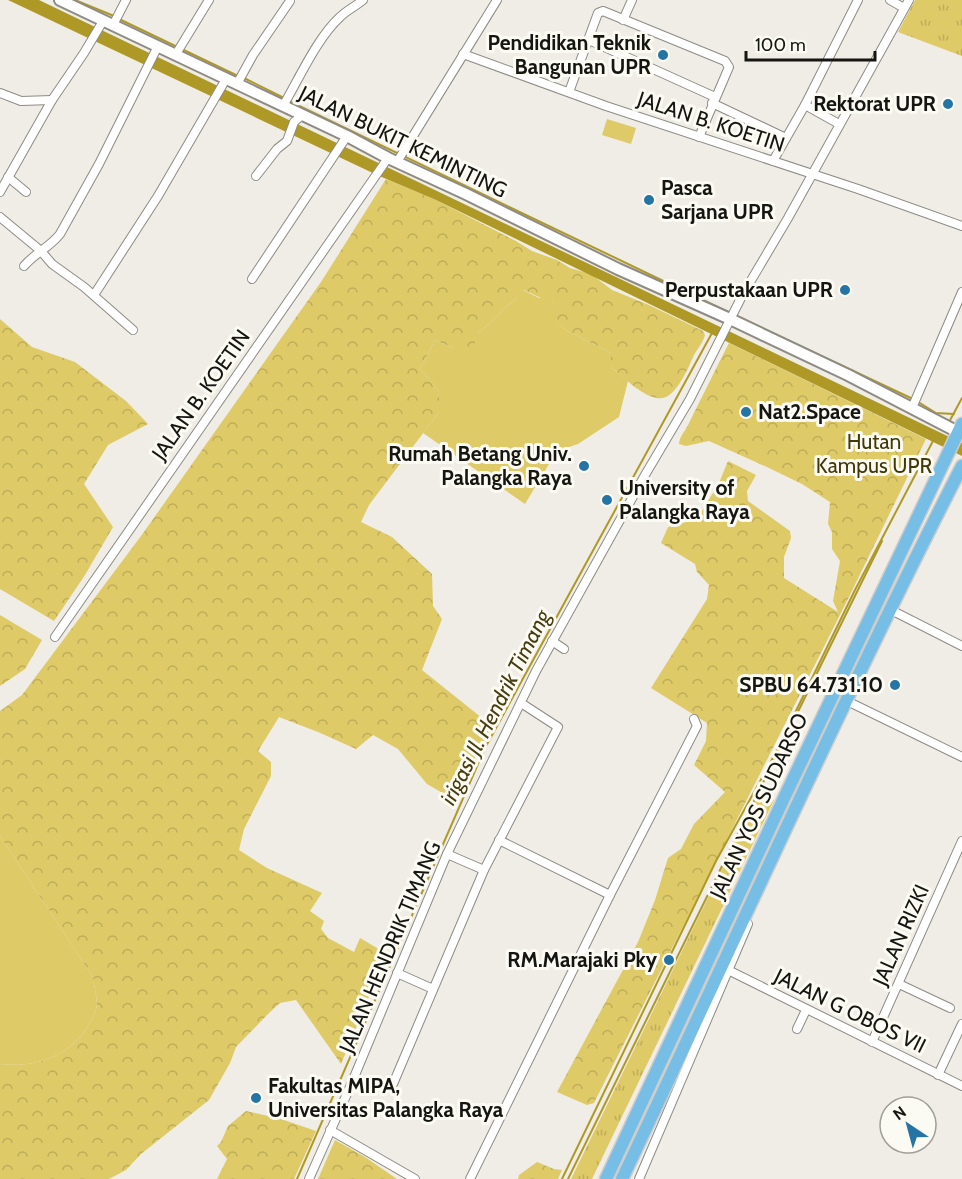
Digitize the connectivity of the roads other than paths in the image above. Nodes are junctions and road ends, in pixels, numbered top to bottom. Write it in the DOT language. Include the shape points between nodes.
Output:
graph roads {
  1 [pos="126,0"];
  2 [pos="208,0"];
  3 [pos="363,0"];
  4 [pos="497,0"];
  5 [pos="632,0"];
  6 [pos="858,0"];
  7 [pos="890,0"];
  8 [pos="909,0"];
  9 [pos="67,2"];
  10 [pos="290,2"];
  11 [pos="904,8"];
  12 [pos="623,21"];
  13 [pos="105,25"];
  14 [pos="589,40"];
  15 [pos="156,51"];
  16 [pos="176,54"];
  17 [pos="463,54"];
  18 [pos="223,83"];
  19 [pos="237,84"];
  20 [pos="570,92"];
  21 [pos="0,93"];
  22 [pos="52,100"];
  23 [pos="714,100"];
  24 [pos="805,105"];
  25 [pos="283,106"];
  26 [pos="298,118"];
  27 [pos="839,124"];
  28 [pos="699,137"];
  29 [pos="786,138"];
  30 [pos="345,141"];
  31 [pos="773,161"];
  32 [pos="390,162"];
  33 [pos="812,174"];
  34 [pos="256,176"];
  35 [pos="8,177"];
  36 [pos="0,192"];
  37 [pos="26,192"];
  38 [pos="0,218"];
  39 [pos="962,226"];
  40 [pos="41,251"];
  41 [pos="24,266"];
  42 [pos="252,279"];
  43 [pos="962,292"];
  44 [pos="94,295"];
  45 [pos="729,322"];
  46 [pos="133,330"];
  47 [pos="912,408"];
  48 [pos="957,430"];
  49 [pos="962,466"];
  50 [pos="898,559"];
  51 [pos="912,566"];
  52 [pos="891,610"];
  53 [pos="55,637"];
  54 [pos="552,641"];
  55 [pos="962,646"];
  56 [pos="564,649"];
  57 [pos="847,701"];
  58 [pos="521,703"];
  59 [pos="694,719"];
  60 [pos="962,757"];
  61 [pos="812,774"];
  62 [pos="785,796"];
  63 [pos="798,803"];
  64 [pos="499,840"];
  65 [pos="962,842"];
  66 [pos="447,854"];
  67 [pos="484,870"];
  68 [pos="610,895"];
  69 [pos="722,967"];
  70 [pos="398,973"];
  71 [pos="899,984"];
  72 [pos="433,988"];
  73 [pos="950,1008"];
  74 [pos="806,1010"];
  75 [pos="962,1024"];
  76 [pos="797,1029"];
  77 [pos="872,1042"];
  78 [pos="938,1075"];
  79 [pos="393,1084"];
  80 [pos="962,1086"];
  81 [pos="330,1130"];
  82 [pos="627,1133"];
  83 [pos="641,1138"];
  84 [pos="309,1179"];
  85 [pos="415,1179"];
  86 [pos="470,1179"];
  87 [pos="606,1179"];
  88 [pos="622,1179"];
  89 [pos="639,1179"];
  1 -- 13 [label="street"];
  2 -- 16 [label="street"];
  3 -- 25 [label="street" via="331,27"];
  4 -- 17 [label="street"];
  5 -- 12 [label="street"];
  6 -- 24 [label="street"];
  7 -- 11 [label="street"];
  8 -- 11 [label="street"];
  9 -- 13 [label="main road, JALAN BUKIT KEMINTING"];
  10 -- 19 [label="street"];
  11 -- 27 [label="street"];
  12 -- 14 [label="street" via="600,11"];
  12 -- 23 [label="street" via="725,61 729,67"];
  13 -- 15 [label="main road, JALAN BUKIT KEMINTING"];
  13 -- 22 [label="street"];
  14 -- 20 [label="street"];
  14 -- 23 [label="street"];
  15 -- 16 [label="main road, JALAN BUKIT KEMINTING"];
  15 -- 40 [label="street" via="60,234"];
  16 -- 18 [label="main road, JALAN BUKIT KEMINTING"];
  17 -- 20 [label="street, JALAN B. KOETIN"];
  17 -- 32 [label="street"];
  18 -- 19 [label="main road, JALAN BUKIT KEMINTING"];
  18 -- 44 [label="street" via="158,196"];
  19 -- 25 [label="main road, JALAN BUKIT KEMINTING"];
  20 -- 28 [label="street, JALAN B. KOETIN"];
  21 -- 22 [label="street" via="21,101"];
  22 -- 35 [label="street"];
  23 -- 28 [label="street"];
  23 -- 29 [label="street"];
  24 -- 27 [label="street"];
  24 -- 29 [label="street"];
  25 -- 26 [label="main road, JALAN BUKIT KEMINTING"];
  26 -- 30 [label="main road, JALAN BUKIT KEMINTING"];
  26 -- 34 [label="street" via="287,141"];
  27 -- 33 [label="street"];
  28 -- 31 [label="street, JALAN B. KOETIN"];
  29 -- 31 [label="street"];
  30 -- 32 [label="main road, JALAN BUKIT KEMINTING"];
  30 -- 42 [label="street"];
  31 -- 33 [label="street, JALAN B. KOETIN"];
  32 -- 45 [label="main road, JALAN BUKIT KEMINTING"];
  32 -- 53 [label="street, JALAN B. KOETIN" via="377,175"];
  33 -- 39 [label="street, JALAN B. KOETIN"];
  33 -- 45 [label="street"];
  35 -- 36 [label="street"];
  35 -- 37 [label="street"];
  38 -- 40 [label="street"];
  40 -- 41 [label="street"];
  40 -- 44 [label="street"];
  43 -- 47 [label="street"];
  44 -- 46 [label="street"];
  45 -- 47 [label="main road, JALAN BUKIT KEMINTING"];
  45 -- 54 [label="street, JALAN HENDRIK TIMANG" via="690,399"];
  47 -- 48 [label="main road, JALAN BUKIT KEMINTING"];
  48 -- 50 [label="main road, JALAN YOS SUDARSO"];
  49 -- 51 [label="main road, JALAN YOS SUDARSO"];
  50 -- 51 [label="main road"];
  50 -- 62 [label="main road, JALAN YOS SUDARSO"];
  51 -- 52 [label="main road, JALAN YOS SUDARSO"];
  52 -- 55 [label="street"];
  52 -- 57 [label="main road, JALAN YOS SUDARSO"];
  54 -- 56 [label="street"];
  54 -- 58 [label="street, JALAN HENDRIK TIMANG"];
  57 -- 60 [label="street"];
  57 -- 61 [label="main road, JALAN YOS SUDARSO"];
  58 -- 64 [label="street" via="558,727"];
  58 -- 66 [label="street, JALAN HENDRIK TIMANG"];
  59 -- 68 [label="street" via="697,726"];
  61 -- 63 [label="main road, JALAN YOS SUDARSO"];
  61 -- 89 [label="street"];
  62 -- 63 [label="main road"];
  62 -- 82 [label="main road, JALAN YOS SUDARSO"];
  63 -- 69 [label="main road, JALAN YOS SUDARSO"];
  64 -- 67 [label="street"];
  64 -- 68 [label="street"];
  65 -- 71 [label="street, JALAN RIZKI"];
  66 -- 67 [label="street"];
  66 -- 70 [label="street, JALAN HENDRIK TIMANG"];
  67 -- 72 [label="street"];
  68 -- 86 [label="street"];
  69 -- 74 [label="street, JALAN G OBOS VII"];
  69 -- 83 [label="main road, JALAN YOS SUDARSO"];
  70 -- 72 [label="street"];
  70 -- 81 [label="street, JALAN HENDRIK TIMANG"];
  71 -- 73 [label="street"];
  71 -- 77 [label="street, JALAN RIZKI"];
  72 -- 79 [label="street"];
  74 -- 76 [label="street"];
  74 -- 77 [label="street, JALAN G OBOS VII"];
  75 -- 78 [label="street"];
  77 -- 78 [label="street, JALAN G OBOS VII"];
  78 -- 80 [label="street, JALAN G OBOS VII"];
  81 -- 84 [label="street, JALAN HENDRIK TIMANG"];
  81 -- 85 [label="street"];
  82 -- 83 [label="main road"];
  82 -- 87 [label="main road, JALAN YOS SUDARSO"];
  83 -- 88 [label="main road, JALAN YOS SUDARSO"];
}
